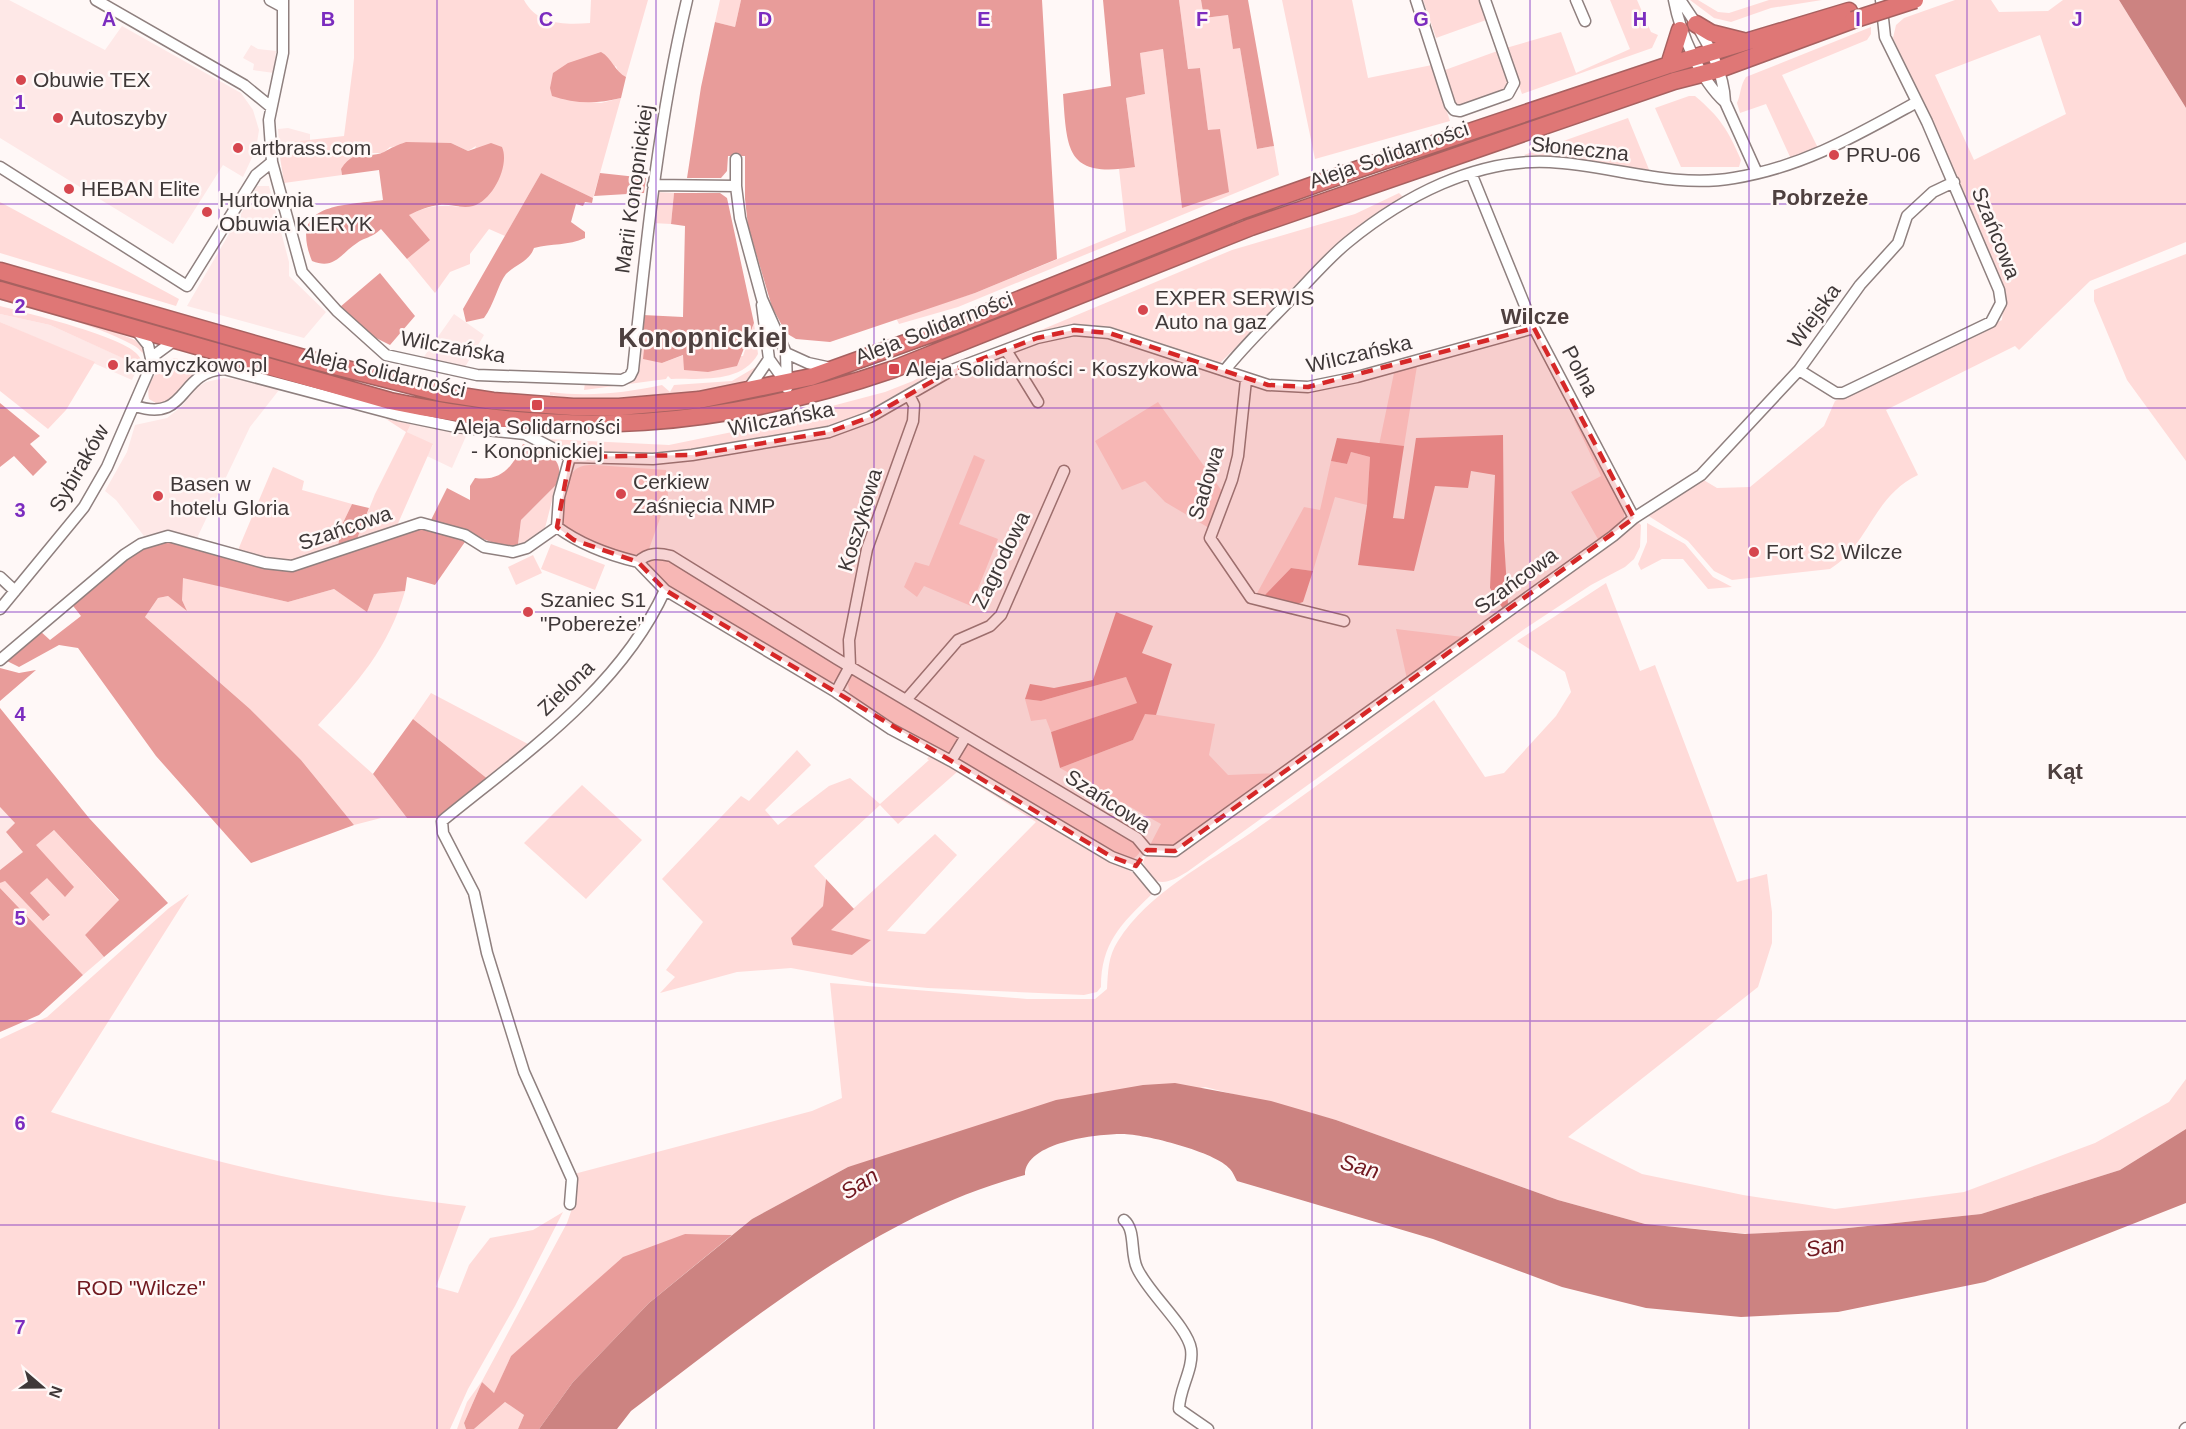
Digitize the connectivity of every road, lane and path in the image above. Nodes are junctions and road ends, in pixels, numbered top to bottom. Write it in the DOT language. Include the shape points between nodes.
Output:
graph roads {
  1 [pos="96,0"];
  2 [pos="270,0"];
  3 [pos="687,0"];
  4 [pos="1416,0"];
  5 [pos="1485,0"];
  6 [pos="1576,0"];
  7 [pos="1674,0"];
  8 [pos="1680,0"];
  9 [pos="1882,0"];
  10 [pos="1915,0"];
  11 [pos="283,4"];
  12 [pos="1851,16"];
  13 [pos="1585,21"];
  14 [pos="1696,24"];
  15 [pos="1680,30"];
  16 [pos="1743,41"];
  17 [pos="1706,63"];
  18 [pos="1669,65"];
  19 [pos="1917,102"];
  20 [pos="271,107"];
  21 [pos="736,159"];
  22 [pos="272,162"];
  23 [pos="0,167"];
  24 [pos="1472,173"];
  25 [pos="1757,173"];
  26 [pos="1954,182"];
  27 [pos="653,185"];
  28 [pos="736,186"];
  29 [pos="0,271"];
  30 [pos="0,290"];
  31 [pos="762,299"];
  32 [pos="1534,328"];
  33 [pos="136,329"];
  34 [pos="175,340"];
  35 [pos="1006,350"];
  36 [pos="786,353"];
  37 [pos="769,359"];
  38 [pos="152,363"];
  39 [pos="832,368"];
  40 [pos="1225,370"];
  41 [pos="1799,370"];
  42 [pos="622,380"];
  43 [pos="1246,380"];
  44 [pos="786,383"];
  45 [pos="746,392"];
  46 [pos="909,395"];
  47 [pos="790,401"];
  48 [pos="1038,402"];
  49 [pos="135,406"];
  50 [pos="570,457"];
  51 [pos="1064,471"];
  52 [pos="1701,474"];
  53 [pos="1634,518"];
  54 [pos="557,527"];
  55 [pos="638,562"];
  56 [pos="0,577"];
  57 [pos="665,590"];
  58 [pos="15,591"];
  59 [pos="0,609"];
  60 [pos="1344,621"];
  61 [pos="0,660"];
  62 [pos="850,666"];
  63 [pos="836,692"];
  64 [pos="906,700"];
  65 [pos="966,736"];
  66 [pos="951,761"];
  67 [pos="1147,850"];
  68 [pos="1136,866"];
  69 [pos="1155,889"];
  70 [pos="570,1204"];
  71 [pos="1124,1220"];
  72 [pos="1208,1429"];
  1 -- 20 [label="street" via="244,85"];
  2 -- 11 [label="street"];
  3 -- 27 [label="street, Marii Konopnickiej"];
  4 -- 5 [label="street" via="1450,105 1461,111 1508,94 1514,83"];
  6 -- 13 [label="street"];
  7 -- 15 [label="street"];
  8 -- 14 [label="street"];
  9 -- 12 [label="highway"];
  9 -- 19 [label="street, Szańcowa" via="1885,37"];
  10 -- 12 [label="highway, bridge"];
  11 -- 20 [label="street" via="283,53"];
  12 -- 16 [label="highway, Aleja Solidarności"];
  12 -- 17 [label="highway, Aleja Solidarności"];
  14 -- 16 [label="highway" via="1711,33"];
  14 -- 17 [label="street"];
  15 -- 17 [label="street"];
  15 -- 18 [label="highway"];
  16 -- 17 [label="highway, Aleja Solidarności"];
  17 -- 18 [label="highway, Aleja Solidarności"];
  17 -- 25 [label="street" via="1715,94 1725,102"];
  17 -- 47 [label="highway, Aleja Solidarności" via="1251,227 937,352"];
  18 -- 39 [label="highway, Aleja Solidarności" via="1251,207 953,327"];
  19 -- 25 [label="street, Słoneczna" via="1819,155"];
  19 -- 26 [label="street, Szańcowa"];
  20 -- 22 [label="street"];
  21 -- 28 [label="street"];
  22 -- 23 [label="street" via="256,175 187,286"];
  22 -- 42 [label="street, Wilczańska" via="303,272 337,311 386,355 483,376"];
  24 -- 25 [label="street, Słoneczna" via="1524,161 1680,180 1733,179"];
  24 -- 32 [label="street, Polna"];
  24 -- 40 [label="street, Słoneczna" via="1402,202 1346,243"];
  26 -- 41 [label="street, Wiejska" via="1933,192 1907,216 1898,243 1860,285"];
  26 -- 41 [label="street, Szańcowa" via="1999,290 2001,303 1991,322 1843,393 1836,393"];
  27 -- 28 [label="street"];
  27 -- 42 [label="street, Marii Konopnickiej" via="633,370"];
  28 -- 31 [label="street" via="740,218"];
  29 -- 45 [label="highway, Aleja Solidarności" via="392,383 465,397 531,405 619,406"];
  30 -- 33 [label="highway, Aleja Solidarności"];
  31 -- 36 [label="street"];
  31 -- 37 [label="street"];
  32 -- 43 [label="street, WiIczańska" via="1328,384 1289,387"];
  32 -- 53 [label="street, Polna"];
  33 -- 34 [label="highway, Aleja Solidarności"];
  33 -- 38 [label="street" via="148,345"];
  34 -- 38 [label="street, Sybiraków" via="161,348"];
  34 -- 47 [label="highway, Aleja Solidarności" via="390,401 494,419 620,425"];
  35 -- 40 [label="street, WiIczańska" via="1054,334 1092,330"];
  35 -- 46 [label="street, WiIczańska" via="952,370"];
  35 -- 48 [label="street"];
  36 -- 39 [label="street"];
  36 -- 44 [label="street"];
  37 -- 44 [label="street"];
  37 -- 45 [label="street"];
  38 -- 49 [label="street, Sybiraków"];
  39 -- 44 [label="highway, Aleja Solidarności"];
  40 -- 43 [label="street, WiIczańska"];
  41 -- 52 [label="street, Wiejska"];
  43 -- 60 [label="street, Sadowa" via="1238,456 1210,538 1251,598"];
  44 -- 45 [label="highway, Aleja Solidarności"];
  44 -- 47 [label="street"];
  46 -- 50 [label="street, WiIczańska" via="854,424 812,436 653,459"];
  46 -- 62 [label="street, Koszykowa" via="914,405 913,421 867,549 849,640"];
  49 -- 50 [label="street, WiIczańska" via="150,411 166,408 196,378 224,369 381,412 456,427 525,434"];
  49 -- 58 [label="street, Sybiraków" via="84,507"];
  50 -- 54 [label="street" via="559,496"];
  51 -- 64 [label="street, Zagrodowa" via="1001,615 990,626 958,640"];
  52 -- 53 [label="street, Szańcowa"];
  53 -- 67 [label="street, Szańcowa" via="1175,851"];
  54 -- 55 [label="street" via="574,540"];
  54 -- 61 [label="street, Szańcowa" via="527,548 513,552 490,549 448,529 421,523 292,566 168,536 141,544 124,555"];
  55 -- 57 [label="street"];
  55 -- 62 [label="street, Szańcowa" via="644,556 658,553 671,556"];
  56 -- 58 [label="street"];
  57 -- 63 [label="street, Szańcowa"];
  57 -- 70 [label="street, Zielona" via="648,626 592,694 442,820 442,833 474,892 487,953 524,1072 572,1179"];
  58 -- 59 [label="street, Sybiraków"];
  62 -- 63 [label="street, Koszykowa"];
  62 -- 64 [label="street, Szańcowa"];
  63 -- 66 [label="street, Szańcowa" via="891,729"];
  64 -- 65 [label="street, Szańcowa"];
  65 -- 66 [label="street"];
  65 -- 67 [label="street, Szańcowa" via="1137,838"];
  66 -- 68 [label="street, Szańcowa" via="1112,858"];
  67 -- 68 [label="street"];
  68 -- 69 [label="street"];
  71 -- 72 [label="street" via="1130,1225 1136,1267 1191,1348 1179,1408"];
}
